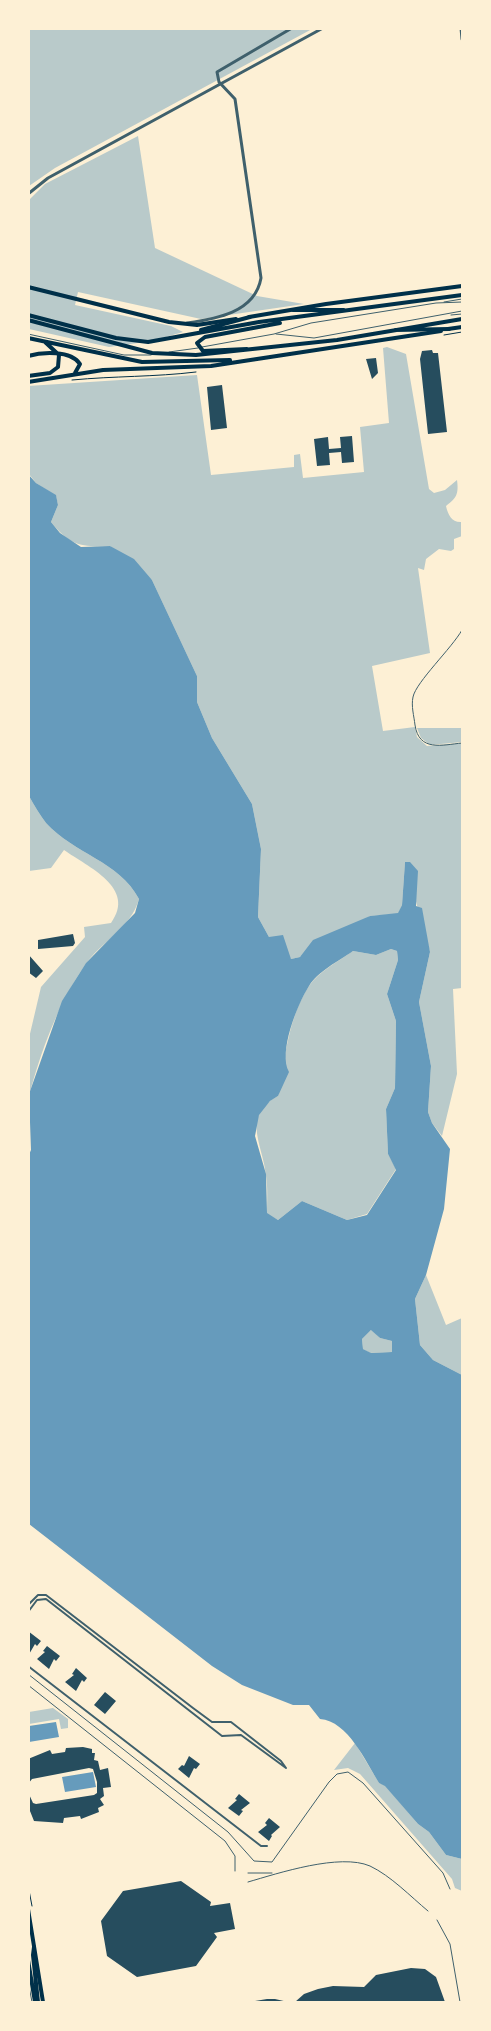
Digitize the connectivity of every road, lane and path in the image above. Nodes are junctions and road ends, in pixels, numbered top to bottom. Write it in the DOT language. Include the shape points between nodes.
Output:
graph roads {
  1 [pos="292,28"];
  2 [pos="323,28"];
  3 [pos="461,28"];
  4 [pos="462,39"];
  5 [pos="217,78"];
  6 [pos="226,81"];
  7 [pos="221,84"];
  8 [pos="213,88"];
  9 [pos="227,88"];
  10 [pos="28,194"];
  11 [pos="462,286"];
  12 [pos="28,287"];
  13 [pos="462,298"];
  14 [pos="293,310"];
  15 [pos="353,310"];
  16 [pos="462,313"];
  17 [pos="28,315"];
  18 [pos="250,317"];
  19 [pos="462,318"];
  20 [pos="296,319"];
  21 [pos="28,320"];
  22 [pos="185,323"];
  23 [pos="462,327"];
  24 [pos="391,329"];
  25 [pos="449,329"];
  26 [pos="274,334"];
  27 [pos="28,336"];
  28 [pos="187,336"];
  29 [pos="116,340"];
  30 [pos="45,341"];
  31 [pos="253,349"];
  32 [pos="28,356"];
  33 [pos="240,360"];
  34 [pos="191,372"];
  35 [pos="28,376"];
  36 [pos="66,377"];
  37 [pos="71,380"];
  38 [pos="28,382"];
  39 [pos="462,630"];
  40 [pos="462,742"];
  41 [pos="28,912"];
  42 [pos="28,924"];
  43 [pos="54,1603"];
  44 [pos="28,1605"];
  45 [pos="28,1612"];
  46 [pos="106,1641"];
  47 [pos="104,1645"];
  48 [pos="28,1666"];
  49 [pos="28,1674"];
  50 [pos="28,1685"];
  51 [pos="163,1685"];
  52 [pos="160,1689"];
  53 [pos="212,1722"];
  54 [pos="210,1726"];
  55 [pos="243,1731"];
  56 [pos="241,1735"];
  57 [pos="267,1846"];
  58 [pos="235,1871"];
  59 [pos="248,1873"];
  60 [pos="274,1873"];
  61 [pos="248,1882"];
  62 [pos="450,1889"];
  63 [pos="28,1909"];
  64 [pos="428,1911"];
  65 [pos="437,1920"];
  66 [pos="34,1947"];
  67 [pos="28,1960"];
  68 [pos="28,1981"];
  69 [pos="35,2002"];
  70 [pos="43,2002"];
  71 [pos="460,2002"];
  1 -- 5 [label="street" via="219,69"];
  2 -- 6 [label="street"];
  3 -- 4 [label="street"];
  5 -- 6 [label="street"];
  5 -- 7 [label="street"];
  6 -- 7 [label="street"];
  7 -- 8 [label="street"];
  7 -- 9 [label="street"];
  8 -- 9 [label="street"];
  8 -- 10 [label="street" via="43,181"];
  9 -- 22 [label="street" via="235,99 260,283 249,301 231,312 215,319"];
  11 -- 14 [label="main road"];
  12 -- 22 [label="main road"];
  13 -- 15 [label="main road"];
  13 -- 26 [label="lane" via="311,323"];
  14 -- 15 [label="main road"];
  14 -- 18 [label="main road"];
  15 -- 20 [label="main road"];
  16 -- 26 [label="lane" via="314,338"];
  17 -- 29 [label="main road"];
  18 -- 22 [label="main road" via="197,325"];
  18 -- 28 [label="main road"];
  19 -- 24 [label="main road"];
  20 -- 28 [label="main road"];
  20 -- 31 [label="main road" via="205,337 197,344 203,351"];
  21 -- 29 [label="main road"];
  23 -- 25 [label="main road"];
  24 -- 25 [label="main road"];
  24 -- 31 [label="main road" via="337,340"];
  25 -- 33 [label="main road"];
  26 -- 27 [label="lane" via="136,356"];
  27 -- 30 [label="main road"];
  28 -- 29 [label="main road" via="148,342"];
  29 -- 31 [label="main road" via="152,352 196,355"];
  30 -- 33 [label="main road" via="130,360"];
  30 -- 35 [label="main road" via="59,355 58,367 50,373"];
  32 -- 36 [label="main road" via="43,353 76,359 79,370"];
  33 -- 36 [label="main road" via="191,368 104,370"];
  34 -- 37 [label="path"];
  36 -- 38 [label="main road"];
  39 -- 40 [label="lane" via="416,688 412,703 416,730 424,743 432,746"];
  41 -- 42 [label="street"];
  43 -- 44 [label="street" via="42,1594"];
  43 -- 45 [label="street" via="41,1598"];
  43 -- 46 [label="street"];
  43 -- 47 [label="street"];
  46 -- 47 [label="street"];
  46 -- 51 [label="street"];
  47 -- 52 [label="street"];
  48 -- 57 [label="street" via="261,1846"];
  49 -- 62 [label="lane" via="228,1833 254,1861 272,1862 277,1858 288,1835 329,1782 337,1774 348,1772 363,1783 443,1873"];
  50 -- 58 [label="lane" via="225,1841 235,1856"];
  51 -- 52 [label="street"];
  51 -- 53 [label="street"];
  52 -- 54 [label="street"];
  53 -- 54 [label="street"];
  53 -- 55 [label="street" via="228,1720"];
  54 -- 56 [label="street" via="222,1736"];
  55 -- 56 [label="street"];
  55 -- 56 [label="street" via="286,1768"];
  59 -- 60 [label="lane"];
  60 -- 61 [label="lane"];
  60 -- 64 [label="lane" via="359,1862 385,1875"];
  63 -- 66 [label="main road"];
  65 -- 71 [label="lane" via="450,1944"];
  66 -- 69 [label="main road"];
  66 -- 70 [label="main road"];
  67 -- 69 [label="main road"];
  68 -- 69 [label="lane"];
}
